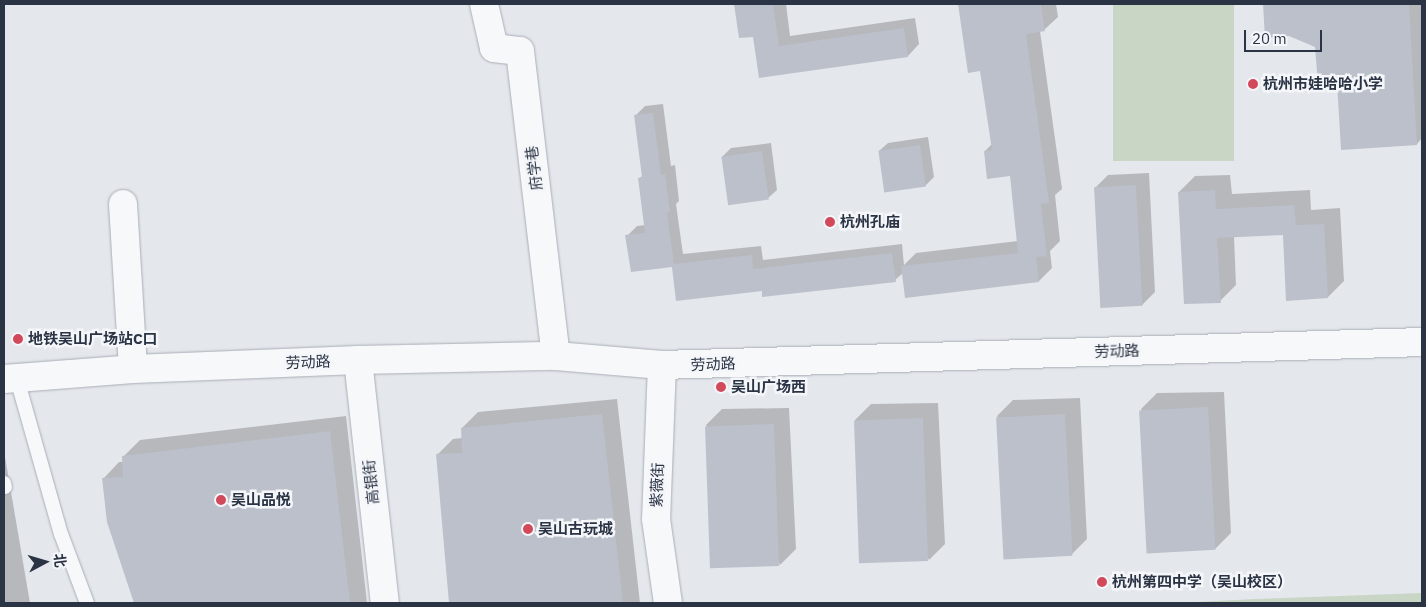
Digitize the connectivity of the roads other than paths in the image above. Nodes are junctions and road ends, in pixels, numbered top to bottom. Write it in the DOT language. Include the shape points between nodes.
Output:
graph roads {
  1 [pos="484,4"];
  2 [pos="123,204"];
  3 [pos="1422,342"];
  4 [pos="556,356"];
  5 [pos="358,360"];
  6 [pos="662,365"];
  7 [pos="133,369"];
  8 [pos="10,379"];
  9 [pos="87,603"];
  10 [pos="385,603"];
  11 [pos="668,603"];
  1 -- 4 [label="street, 府学巷" via="494,48 520,51"];
  2 -- 7 [label="street"];
  3 -- 6 [label="street, 劳动路"];
  4 -- 5 [label="street, 劳动路"];
  4 -- 6 [label="street, 劳动路"];
  5 -- 7 [label="street, 劳动路"];
  5 -- 10 [label="street, 高银街"];
  6 -- 11 [label="street, 紫薇街" via="656,519"];
  7 -- 8 [label="street, 劳动路"];
  8 -- 9 [label="lane"];
}
